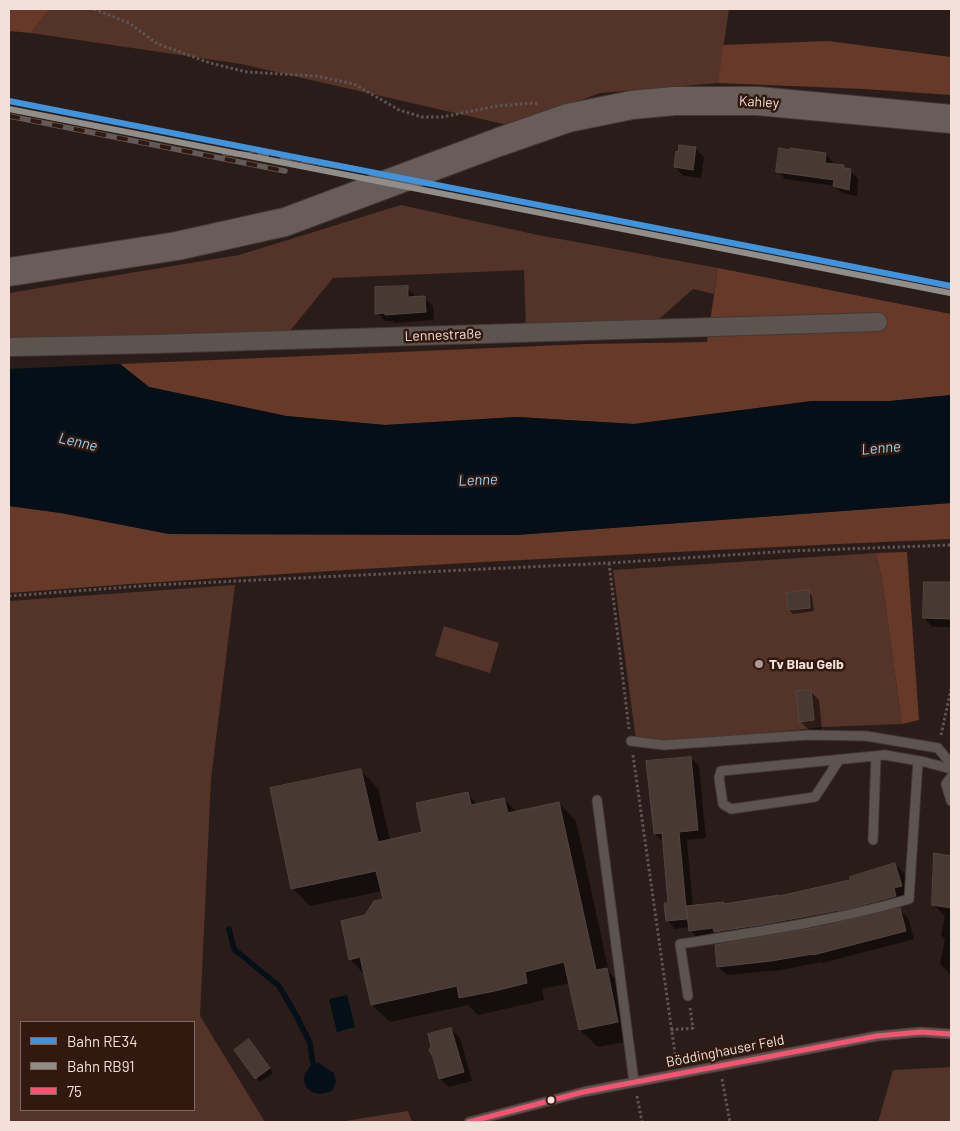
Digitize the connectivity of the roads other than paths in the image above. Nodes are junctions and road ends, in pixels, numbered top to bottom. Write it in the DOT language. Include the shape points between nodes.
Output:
graph roads {
  1 [pos="951,119"];
  2 [pos="9,272"];
  3 [pos="878,322"];
  4 [pos="9,347"];
  5 [pos="631,741"];
  6 [pos="876,756"];
  7 [pos="839,760"];
  8 [pos="918,761"];
  9 [pos="951,764"];
  10 [pos="951,769"];
  11 [pos="951,777"];
  12 [pos="597,800"];
  13 [pos="951,802"];
  14 [pos="873,840"];
  15 [pos="688,996"];
  16 [pos="951,1034"];
  17 [pos="634,1082"];
  18 [pos="506,1112"];
  19 [pos="468,1122"];
  20 [pos="506,1122"];
  1 -- 2 [label="main road, Kahley" via="758,101 674,101 632,105 568,118 285,222 176,246"];
  3 -- 4 [label="street, Lennestraße"];
  5 -- 9 [label="lane" via="664,745 808,735 866,736 938,748"];
  6 -- 7 [label="lane"];
  6 -- 8 [label="lane"];
  6 -- 14 [label="lane"];
  7 -- 7 [label="lane" via="721,771 723,804 732,809 815,797"];
  8 -- 10 [label="lane"];
  8 -- 15 [label="lane" via="909,899 804,925 680,944"];
  11 -- 13 [label="lane" via="946,784"];
  12 -- 17 [label="lane"];
  16 -- 17 [label="lane, Böddinghauser Feld" via="921,1032 877,1036"];
  17 -- 18 [label="lane, Böddinghauser Feld"];
  18 -- 19 [label="lane, Böddinghauser Feld"];
  18 -- 20 [label="lane"];
}
